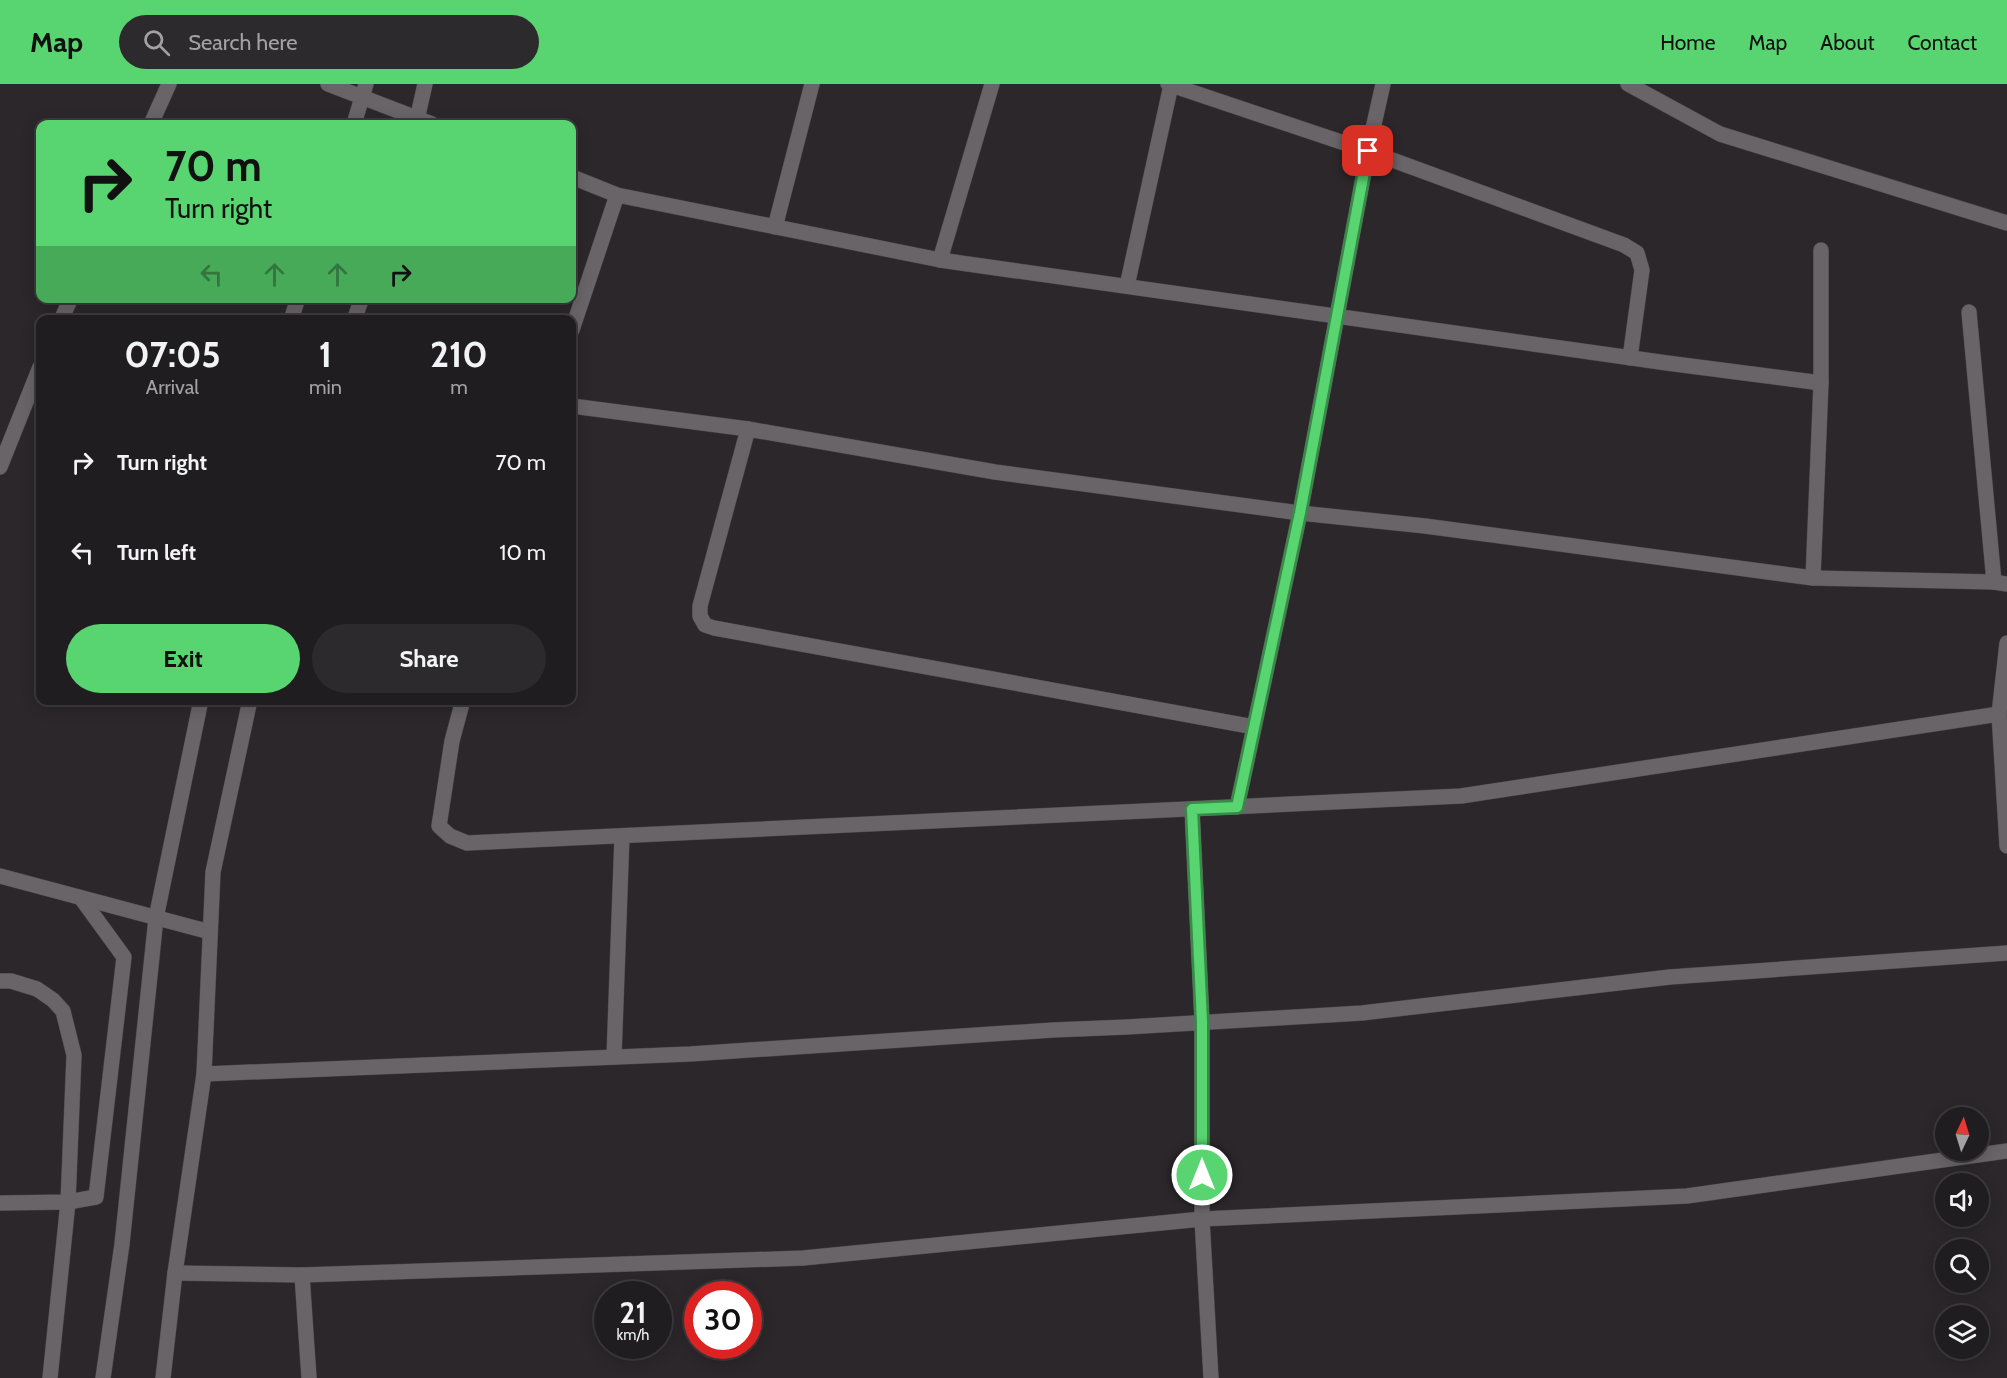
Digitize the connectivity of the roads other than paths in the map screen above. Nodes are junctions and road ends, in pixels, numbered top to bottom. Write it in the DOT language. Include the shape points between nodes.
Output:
graph roads {
  1 [pos="170,84"];
  2 [pos="328,84"];
  3 [pos="425,84"];
  4 [pos="812,84"];
  5 [pos="992,84"];
  6 [pos="1170,84"];
  7 [pos="1383,84"];
  8 [pos="1628,84"];
  9 [pos="365,91"];
  10 [pos="153,120"];
  11 [pos="355,120"];
  12 [pos="413,120"];
  13 [pos="416,120"];
  14 [pos="1368,151"];
  15 [pos="576,179"];
  16 [pos="617,195"];
  17 [pos="2007,223"];
  18 [pos="775,227"];
  19 [pos="1821,250"];
  20 [pos="940,260"];
  21 [pos="1126,286"];
  22 [pos="1969,312"];
  23 [pos="1337,316"];
  24 [pos="576,318"];
  25 [pos="1630,358"];
  26 [pos="36,377"];
  27 [pos="1821,383"];
  28 [pos="576,407"];
  29 [pos="748,429"];
  30 [pos="0,467"];
  31 [pos="1300,513"];
  32 [pos="1813,578"];
  33 [pos="2000,583"];
  34 [pos="2007,643"];
  35 [pos="200,705"];
  36 [pos="249,705"];
  37 [pos="462,705"];
  38 [pos="1999,714"];
  39 [pos="1254,727"];
  40 [pos="1237,807"];
  41 [pos="1192,809"];
  42 [pos="622,836"];
  43 [pos="2007,846"];
  44 [pos="0,876"];
  45 [pos="81,898"];
  46 [pos="156,918"];
  47 [pos="210,932"];
  48 [pos="2007,953"];
  49 [pos="0,981"];
  50 [pos="1202,1022"];
  51 [pos="614,1057"];
  52 [pos="204,1074"];
  53 [pos="2007,1151"];
  54 [pos="68,1202"];
  55 [pos="0,1203"];
  56 [pos="1202,1219"];
  57 [pos="176,1273"];
  58 [pos="302,1275"];
  59 [pos="50,1378"];
  60 [pos="103,1378"];
  61 [pos="163,1378"];
  62 [pos="309,1378"];
  63 [pos="1211,1378"];
  1 -- 10 [label="street"];
  2 -- 9 [label="street"];
  3 -- 13 [label="street"];
  4 -- 18 [label="street"];
  5 -- 20 [label="street"];
  6 -- 14 [label="street"];
  6 -- 21 [label="street"];
  7 -- 14 [label="street"];
  8 -- 17 [label="street" via="1720,134"];
  9 -- 11 [label="street"];
  9 -- 12 [label="street"];
  14 -- 23 [label="street"];
  14 -- 25 [label="street" via="1637,253 1642,270"];
  15 -- 16 [label="street"];
  16 -- 18 [label="street"];
  16 -- 24 [label="street"];
  18 -- 20 [label="street"];
  19 -- 27 [label="street"];
  20 -- 21 [label="street"];
  21 -- 23 [label="street"];
  22 -- 33 [label="street"];
  23 -- 25 [label="street"];
  23 -- 31 [label="street"];
  25 -- 27 [label="street"];
  26 -- 30 [label="street"];
  27 -- 32 [label="street"];
  28 -- 29 [label="street"];
  29 -- 31 [label="street" via="995,472"];
  29 -- 39 [label="street" via="700,606 705,625"];
  31 -- 32 [label="street"];
  31 -- 39 [label="street"];
  32 -- 33 [label="street"];
  34 -- 38 [label="street"];
  35 -- 46 [label="street"];
  36 -- 47 [label="street" via="213,872"];
  37 -- 42 [label="street" via="452,741 440,826 450,836 467,843"];
  38 -- 40 [label="street" via="1461,796"];
  38 -- 43 [label="street"];
  39 -- 40 [label="street"];
  40 -- 41 [label="street"];
  41 -- 42 [label="street"];
  41 -- 50 [label="street"];
  42 -- 51 [label="street"];
  44 -- 45 [label="street"];
  45 -- 46 [label="street"];
  45 -- 54 [label="street" via="124,957 96,1197"];
  46 -- 47 [label="street"];
  46 -- 60 [label="street" via="122,1244"];
  47 -- 52 [label="street"];
  48 -- 50 [label="street" via="1670,977 1362,1013"];
  49 -- 54 [label="street" via="37,989 63,1011 74,1055"];
  50 -- 51 [label="street"];
  50 -- 56 [label="street"];
  51 -- 52 [label="street"];
  52 -- 57 [label="street"];
  53 -- 56 [label="street" via="1687,1196"];
  54 -- 55 [label="street"];
  54 -- 59 [label="street"];
  56 -- 58 [label="street" via="803,1258"];
  56 -- 63 [label="street"];
  57 -- 58 [label="street"];
  57 -- 61 [label="street"];
  58 -- 62 [label="street"];
}
